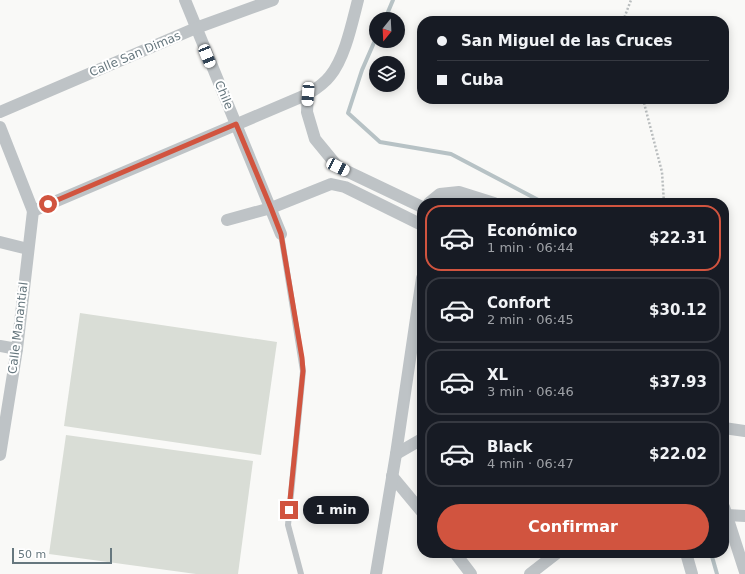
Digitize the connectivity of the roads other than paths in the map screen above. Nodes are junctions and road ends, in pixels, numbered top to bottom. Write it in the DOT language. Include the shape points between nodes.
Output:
graph roads {
  1 [pos="185,0"];
  2 [pos="273,0"];
  3 [pos="358,0"];
  4 [pos="196,28"];
  5 [pos="308,94"];
  6 [pos="0,112"];
  7 [pos="236,124"];
  8 [pos="0,127"];
  9 [pos="435,198"];
  10 [pos="478,198"];
  11 [pos="417,205"];
  12 [pos="271,208"];
  13 [pos="33,210"];
  14 [pos="227,220"];
  15 [pos="417,223"];
  16 [pos="281,234"];
  17 [pos="0,242"];
  18 [pos="28,249"];
  19 [pos="417,312"];
  20 [pos="0,346"];
  21 [pos="17,349"];
  22 [pos="729,428"];
  23 [pos="745,430"];
  24 [pos="417,442"];
  25 [pos="396,454"];
  26 [pos="0,455"];
  27 [pos="392,476"];
  28 [pos="417,506"];
  29 [pos="729,512"];
  30 [pos="745,516"];
  31 [pos="729,523"];
  32 [pos="459,558"];
  33 [pos="551,558"];
  34 [pos="686,558"];
  35 [pos="745,572"];
  36 [pos="688,573"];
  37 [pos="300,574"];
  38 [pos="376,574"];
  39 [pos="471,574"];
  40 [pos="530,574"];
  1 -- 4 [label="street, Chile"];
  2 -- 4 [label="street, Calle San Dimas"];
  3 -- 5 [label="street" via="336,68 321,86"];
  4 -- 6 [label="street, Calle San Dimas"];
  4 -- 7 [label="street, Chile"];
  5 -- 7 [label="street"];
  5 -- 11 [label="street" via="307,112 315,139 338,167"];
  7 -- 12 [label="street, Chile"];
  7 -- 13 [label="street"];
  8 -- 13 [label="street"];
  9 -- 10 [label="street" via="440,194 459,192"];
  12 -- 14 [label="street"];
  12 -- 15 [label="street" via="331,184 345,187"];
  12 -- 16 [label="street, Chile"];
  13 -- 18 [label="street, Calle Manantial"];
  16 -- 37 [label="lane" via="303,371 288,525"];
  17 -- 18 [label="street"];
  18 -- 21 [label="street, Calle Manantial"];
  19 -- 25 [label="street"];
  20 -- 21 [label="street"];
  21 -- 26 [label="street, Calle Manantial"];
  22 -- 23 [label="street"];
  24 -- 25 [label="street"];
  25 -- 27 [label="street"];
  27 -- 28 [label="street"];
  27 -- 38 [label="street"];
  29 -- 30 [label="street"];
  31 -- 35 [label="street"];
  32 -- 39 [label="street"];
  33 -- 40 [label="street"];
  34 -- 36 [label="street"];
}
